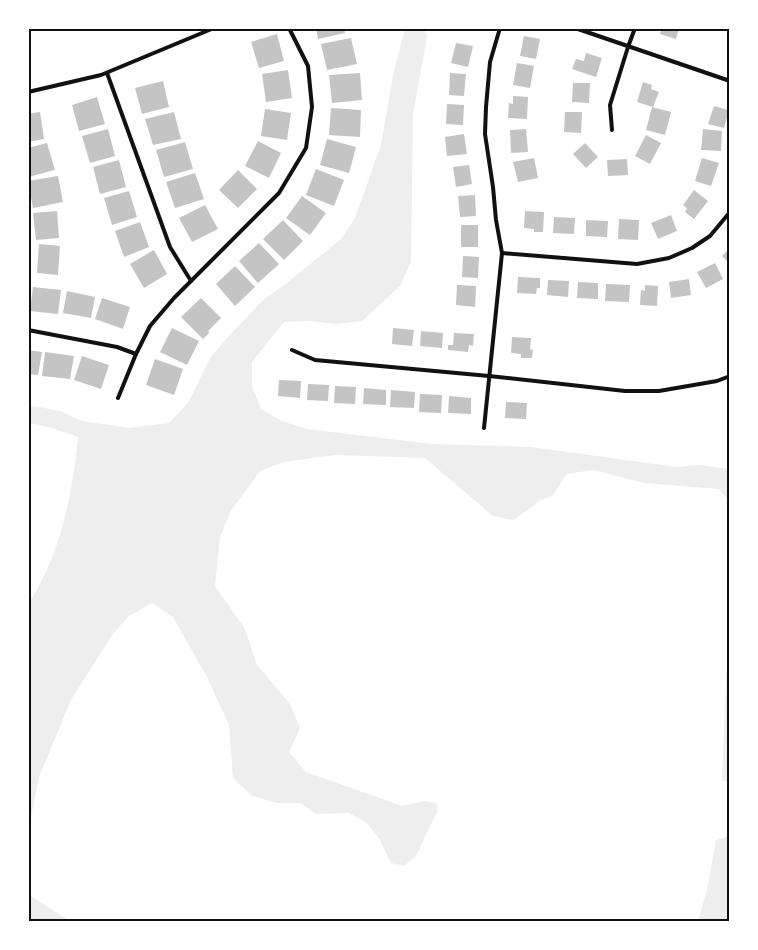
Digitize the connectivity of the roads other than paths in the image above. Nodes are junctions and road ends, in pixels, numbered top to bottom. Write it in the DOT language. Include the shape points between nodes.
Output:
graph roads {
  1 [pos="213,28"];
  2 [pos="290,28"];
  3 [pos="500,28"];
  4 [pos="575,28"];
  5 [pos="635,28"];
  6 [pos="628,47"];
  7 [pos="107,72"];
  8 [pos="729,81"];
  9 [pos="28,92"];
  10 [pos="612,130"];
  11 [pos="729,212"];
  12 [pos="502,253"];
  13 [pos="192,281"];
  14 [pos="28,330"];
  15 [pos="292,350"];
  16 [pos="136,354"];
  17 [pos="489,376"];
  18 [pos="729,376"];
  19 [pos="118,398"];
  20 [pos="484,428"];
  1 -- 7 [label="street"];
  2 -- 13 [label="street" via="308,66 312,107 306,148 279,193"];
  3 -- 12 [label="street" via="490,62 485,134"];
  4 -- 6 [label="street"];
  5 -- 6 [label="street"];
  6 -- 8 [label="street"];
  6 -- 10 [label="street" via="610,105"];
  7 -- 9 [label="street"];
  7 -- 13 [label="street" via="170,247"];
  11 -- 12 [label="street" via="710,236 692,248 669,258 637,264"];
  12 -- 17 [label="street"];
  13 -- 16 [label="street" via="150,326"];
  14 -- 16 [label="street"];
  15 -- 17 [label="street" via="315,360"];
  16 -- 19 [label="street"];
  17 -- 18 [label="street" via="636,392"];
  17 -- 20 [label="street"];
}
